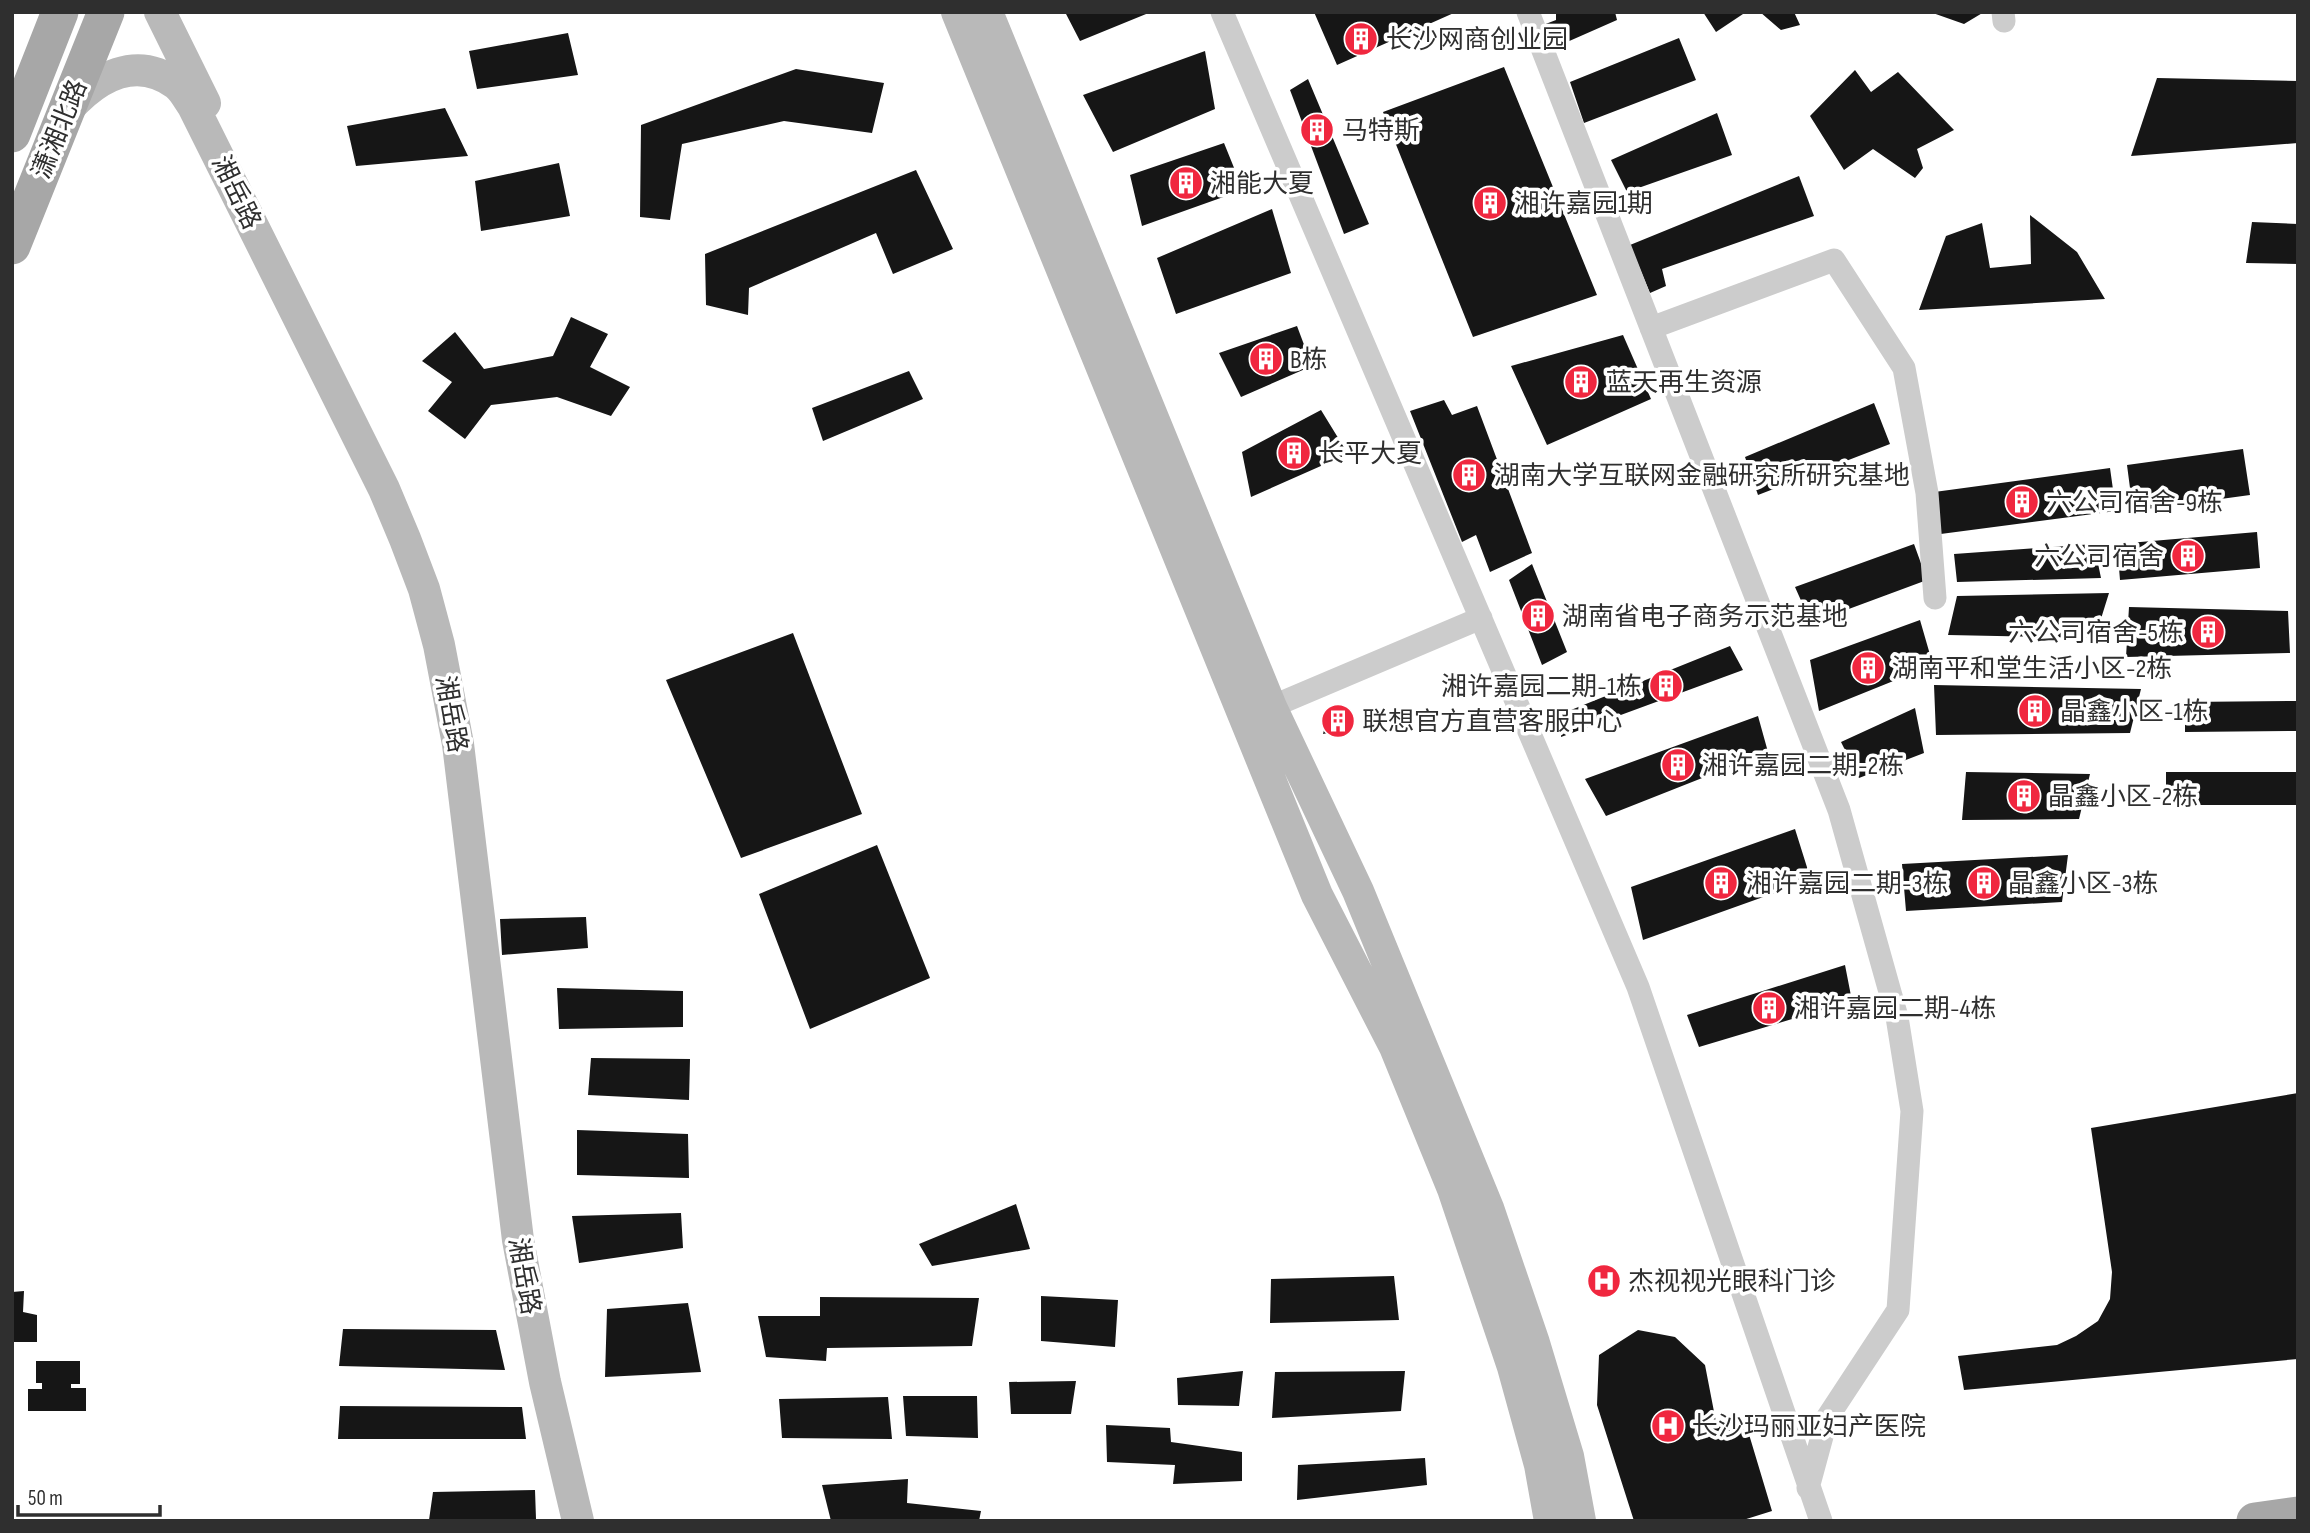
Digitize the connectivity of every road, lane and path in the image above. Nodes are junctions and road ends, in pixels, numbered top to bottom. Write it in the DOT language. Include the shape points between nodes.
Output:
graph roads {
  1 [pos="60,12"];
  2 [pos="106,12"];
  3 [pos="160,12"];
  4 [pos="957,12"];
  5 [pos="988,12"];
  6 [pos="1222,12"];
  7 [pos="1528,12"];
  8 [pos="67,110"];
  9 [pos="12,134"];
  10 [pos="12,246"];
  11 [pos="1651,327"];
  12 [pos="1935,598"];
  13 [pos="1481,618"];
  14 [pos="1271,707"];
  15 [pos="1808,1488"];
  16 [pos="2298,1515"];
  17 [pos="578,1521"];
  18 [pos="591,1521"];
  19 [pos="1550,1521"];
  20 [pos="1580,1521"];
  21 [pos="1821,1521"];
  22 [pos="2255,1521"];
  1 -- 9 [label="main road, 潇湘北路"];
  2 -- 8 [label="main road, 潇湘北路"];
  3 -- 18 [label="main road, 湘岳路" via="382,454 445,611 475,759 535,1266"];
  4 -- 19 [label="main road" via="1317,895 1395,1047 1453,1189 1513,1367"];
  5 -- 14 [label="main road"];
  6 -- 13 [label="street"];
  7 -- 11 [label="street"];
  8 -- 10 [label="main road, 潇湘北路"];
  8 -- 17 [label="main road, 湘岳路" via="100,80 131,71 163,76 177,85 193,106 384,489 424,589 450,691 458,744 518,1240"];
  11 -- 12 [label="street" via="1834,260 1904,368 1927,493"];
  11 -- 15 [label="street" via="1839,810 1897,1017 1912,1111 1898,1310 1827,1418"];
  13 -- 14 [label="street"];
  13 -- 15 [label="street" via="1638,987"];
  14 -- 20 [label="main road" via="1358,891 1488,1208 1568,1456"];
  15 -- 21 [label="street"];
  16 -- 22 [label="main road"];
}
